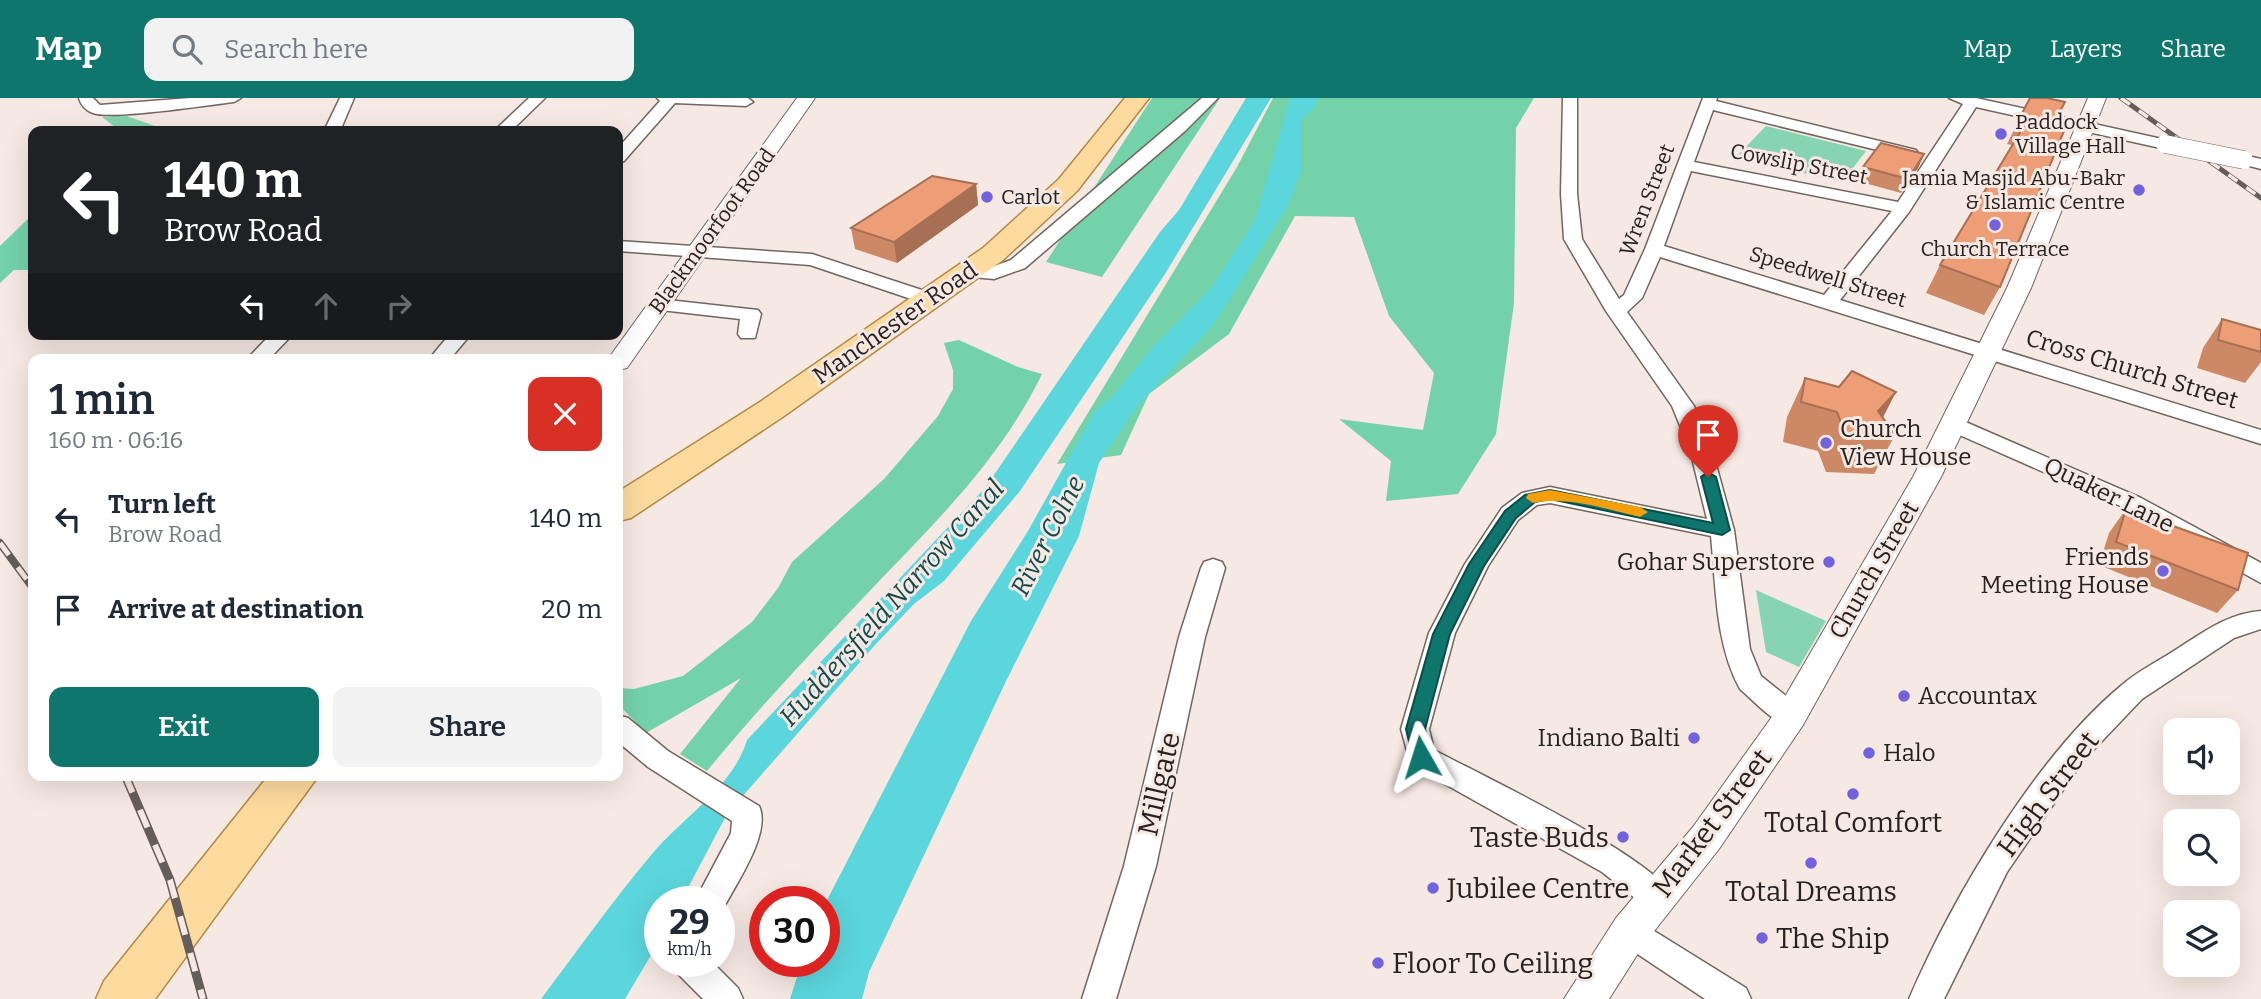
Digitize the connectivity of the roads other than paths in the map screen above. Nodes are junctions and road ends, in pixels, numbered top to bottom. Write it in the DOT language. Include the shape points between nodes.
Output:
graph roads {
  1 [pos="86,98"];
  2 [pos="234,98"];
  3 [pos="347,98"];
  4 [pos="538,98"];
  5 [pos="664,98"];
  6 [pos="671,98"];
  7 [pos="806,98"];
  8 [pos="1137,98"];
  9 [pos="1211,98"];
  10 [pos="1570,98"];
  11 [pos="2097,98"];
  12 [pos="1964,100"];
  13 [pos="1709,101"];
  14 [pos="746,102"];
  15 [pos="334,126"];
  16 [pos="507,126"];
  17 [pos="2087,128"];
  18 [pos="623,152"];
  19 [pos="1934,159"];
  20 [pos="2256,161"];
  21 [pos="1685,165"];
  22 [pos="1903,208"];
  23 [pos="623,246"];
  24 [pos="1654,248"];
  25 [pos="701,251"];
  26 [pos="969,272"];
  27 [pos="930,299"];
  28 [pos="1829,302"];
  29 [pos="659,305"];
  30 [pos="1616,312"];
  31 [pos="748,334"];
  32 [pos="277,340"];
  33 [pos="456,340"];
  34 [pos="1988,351"];
  35 [pos="262,354"];
  36 [pos="443,354"];
  37 [pos="623,356"];
  38 [pos="1954,424"];
  39 [pos="2261,437"];
  40 [pos="623,506"];
  41 [pos="1722,530"];
  42 [pos="1213,568"];
  43 [pos="2261,574"];
  44 [pos="2261,620"];
  45 [pos="1791,716"];
  46 [pos="623,737"];
  47 [pos="291,781"];
  48 [pos="718,886"];
  49 [pos="1657,897"];
  50 [pos="1630,930"];
  51 [pos="704,977"];
  52 [pos="123,999"];
  53 [pos="726,999"];
  54 [pos="1099,999"];
  55 [pos="1585,999"];
  56 [pos="1734,999"];
  57 [pos="1926,999"];
  1 -- 2 [label="street" via="97,110 116,110"];
  3 -- 15 [label="street"];
  4 -- 16 [label="street"];
  5 -- 6 [label="street"];
  6 -- 14 [label="street"];
  6 -- 18 [label="street"];
  7 -- 25 [label="street, Blackmoorfoot Road"];
  8 -- 26 [label="main road, Manchester Road" via="1068,185 1016,236"];
  9 -- 26 [label="street" via="1018,264 994,274"];
  10 -- 30 [label="street" via="1573,239"];
  11 -- 17 [label="street"];
  12 -- 17 [label="street"];
  12 -- 19 [label="street"];
  13 -- 19 [label="street"];
  13 -- 21 [label="street, Wren Street"];
  17 -- 20 [label="street, bridge"];
  17 -- 34 [label="street, Church Street"];
  19 -- 22 [label="street"];
  21 -- 22 [label="street, Cowslip Street"];
  21 -- 24 [label="street, Wren Street"];
  22 -- 28 [label="street"];
  23 -- 25 [label="street"];
  24 -- 28 [label="street, Speedwell Street"];
  24 -- 30 [label="street, Wren Street" via="1632,298"];
  25 -- 27 [label="street" via="812,260"];
  25 -- 29 [label="street, Blackmoorfoot Road"];
  26 -- 27 [label="main road, Manchester Road"];
  27 -- 40 [label="main road, Manchester Road"];
  28 -- 34 [label="street, Speedwell Street"];
  29 -- 31 [label="street" via="751,314"];
  29 -- 37 [label="street, Blackmoorfoot Road"];
  30 -- 41 [label="street" via="1683,406 1701,450"];
  32 -- 35 [label="street"];
  33 -- 36 [label="street"];
  34 -- 38 [label="street, Church Street"];
  34 -- 39 [label="street, Cross Church Street"];
  38 -- 43 [label="street, Quaker Lane" via="2133,503"];
  38 -- 45 [label="street, Church Street"];
  41 -- 45 [label="street" via="1737,649 1750,682"];
  41 -- 49 [label="street" via="1575,498 1530,498 1510,514 1477,564 1442,634 1415,729 1421,757 1613,862"];
  42 -- 54 [label="street, Millgate" via="1192,638 1140,866"];
  44 -- 57 [label="street, High Street" via="2225,631 2132,692 2073,753 1996,862"];
  45 -- 49 [label="street, Market Street" via="1706,838"];
  46 -- 48 [label="street" via="748,815 749,825"];
  47 -- 52 [label="main road"];
  49 -- 50 [label="street, Market Street"];
  50 -- 55 [label="street, Market Street"];
  50 -- 56 [label="street"];
  51 -- 53 [label="street"];
}
